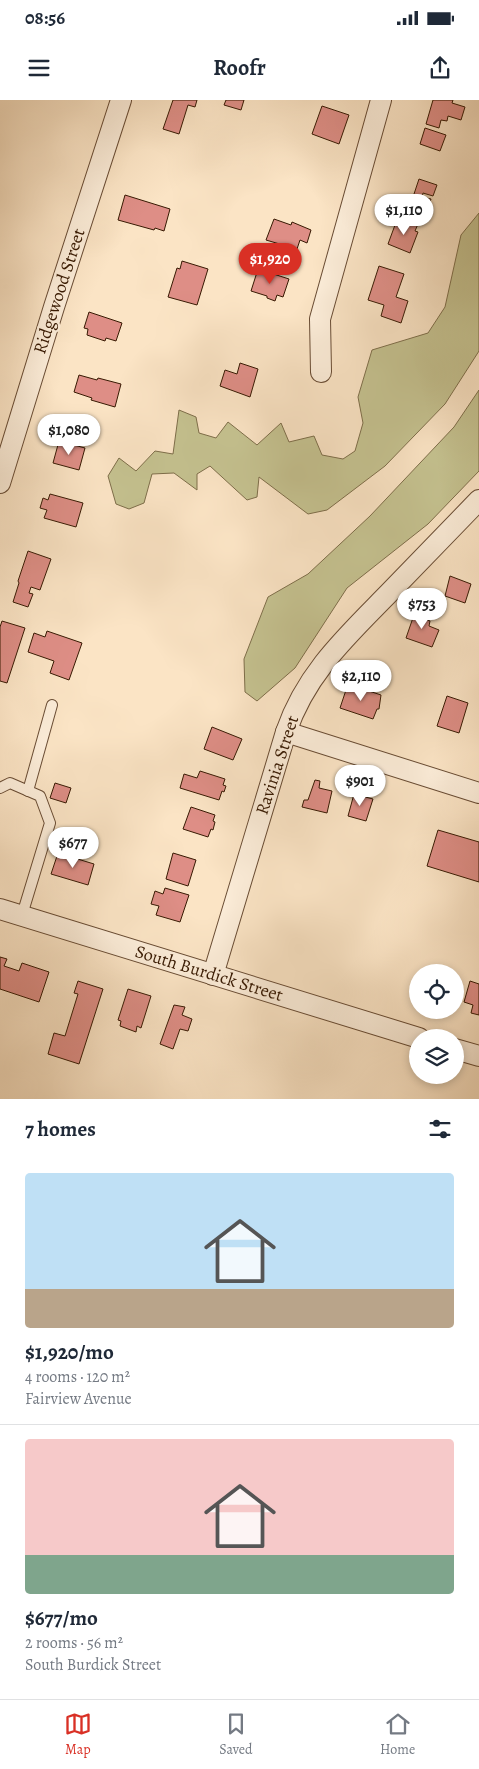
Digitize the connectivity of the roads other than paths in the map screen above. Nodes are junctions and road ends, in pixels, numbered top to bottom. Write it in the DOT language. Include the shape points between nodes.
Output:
graph roads {
  1 [pos="121,100"];
  2 [pos="381,100"];
  3 [pos="321,372"];
  4 [pos="0,483"];
  5 [pos="479,500"];
  6 [pos="52,706"];
  7 [pos="286,732"];
  8 [pos="0,788"];
  9 [pos="28,791"];
  10 [pos="479,793"];
  11 [pos="0,909"];
  12 [pos="22,916"];
  13 [pos="213,974"];
  14 [pos="409,1035"];
  15 [pos="464,1052"];
  16 [pos="479,1056"];
  1 -- 4 [label="street, Ridgewood Street"];
  2 -- 3 [label="street" via="320,318"];
  5 -- 7 [label="street, Ravinia Street" via="341,642 302,694"];
  6 -- 9 [label="lane"];
  7 -- 10 [label="street"];
  7 -- 13 [label="street, Ravinia Street"];
  8 -- 9 [label="lane" via="10,783"];
  9 -- 12 [label="lane" via="40,796 50,823"];
  11 -- 12 [label="street, South Burdick Street"];
  12 -- 13 [label="street, South Burdick Street"];
  13 -- 14 [label="street, South Burdick Street"];
  15 -- 16 [label="street"];
}
